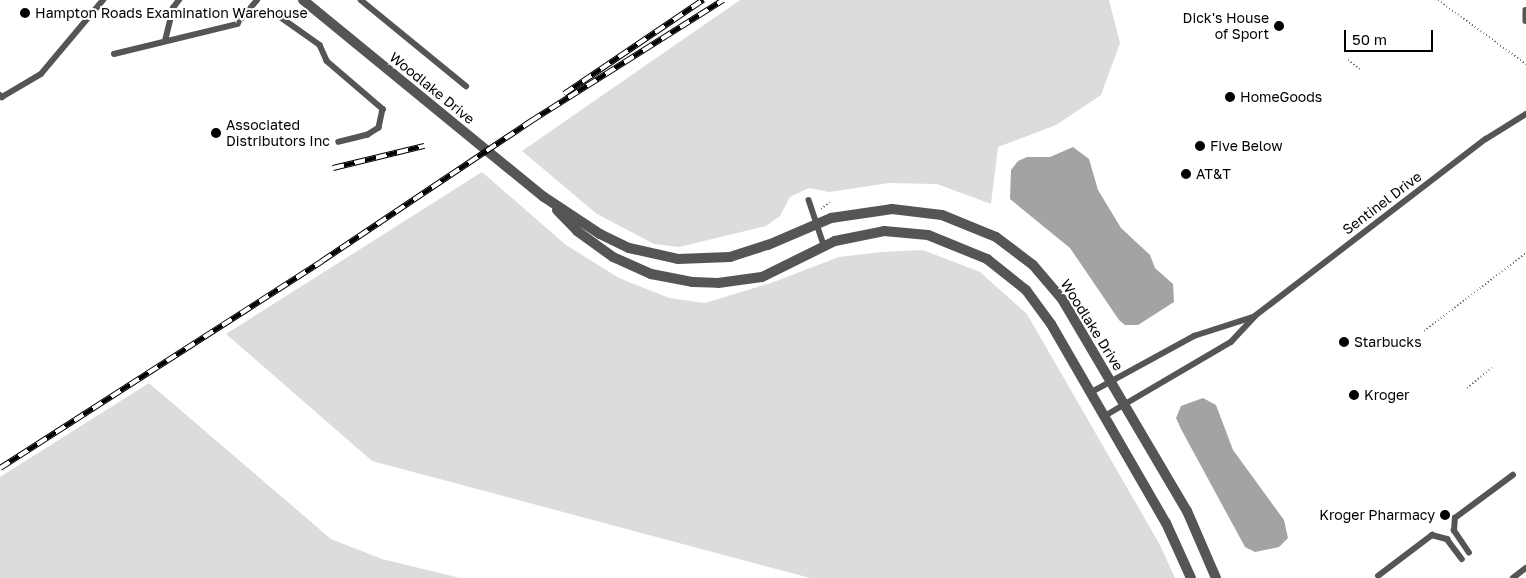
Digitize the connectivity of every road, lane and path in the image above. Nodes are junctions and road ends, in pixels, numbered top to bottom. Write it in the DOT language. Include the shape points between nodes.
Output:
graph roads {
  1 [pos="103,0"];
  2 [pos="179,0"];
  3 [pos="257,0"];
  4 [pos="304,0"];
  5 [pos="361,0"];
  6 [pos="1438,0"];
  7 [pos="1526,10"];
  8 [pos="246,13"];
  9 [pos="1526,21"];
  10 [pos="164,41"];
  11 [pos="114,54"];
  12 [pos="1348,60"];
  13 [pos="1526,64"];
  14 [pos="1360,69"];
  15 [pos="466,86"];
  16 [pos="0,95"];
  17 [pos="1526,114"];
  18 [pos="339,142"];
  19 [pos="544,197"];
  20 [pos="809,200"];
  21 [pos="830,202"];
  22 [pos="813,211"];
  23 [pos="817,222"];
  24 [pos="824,245"];
  25 [pos="1526,253"];
  26 [pos="1256,316"];
  27 [pos="1424,331"];
  28 [pos="1492,368"];
  29 [pos="1111,382"];
  30 [pos="1467,388"];
  31 [pos="1090,393"];
  32 [pos="1125,404"];
  33 [pos="1103,417"];
  34 [pos="1513,475"];
  35 [pos="1469,553"];
  36 [pos="1462,559"];
  37 [pos="1526,568"];
  38 [pos="1378,576"];
  39 [pos="1191,578"];
  40 [pos="1216,578"];
  41 [pos="1513,578"];
  1 -- 16 [label="lane" via="41,74 2,97"];
  2 -- 10 [label="lane" via="172,8"];
  3 -- 8 [label="lane"];
  4 -- 19 [label="street, Woodlake Drive"];
  5 -- 15 [label="lane"];
  6 -- 13 [label="path"];
  7 -- 9 [label="lane"];
  8 -- 10 [label="lane" via="237,24"];
  8 -- 18 [label="lane" via="279,16 320,45 327,61 384,109 379,128 368,135"];
  10 -- 11 [label="lane"];
  12 -- 14 [label="path"];
  17 -- 26 [label="lane, Sentinel Drive" via="1493,134"];
  19 -- 23 [label="street, Woodlake Drive" via="618,243 642,252 678,258 716,259 744,254"];
  19 -- 24 [label="street, Woodlake Drive" via="576,231 613,257 641,270 678,280 718,283 762,276"];
  20 -- 22 [label="lane"];
  21 -- 22 [label="path"];
  22 -- 23 [label="lane"];
  23 -- 24 [label="lane"];
  23 -- 29 [label="street, Woodlake Drive" via="864,210 904,209 955,219 996,237 1033,265 1054,288"];
  24 -- 31 [label="street, Woodlake Drive" via="863,233 906,232 948,241 987,259 1017,281 1040,309"];
  25 -- 27 [label="path"];
  26 -- 29 [label="lane, Sentinel Drive" via="1194,336"];
  26 -- 32 [label="lane, Sentinel Drive" via="1219,350"];
  28 -- 30 [label="path"];
  29 -- 31 [label="lane, Sentinel Drive"];
  29 -- 32 [label="street, Woodlake Drive"];
  31 -- 33 [label="street, Woodlake Drive"];
  32 -- 33 [label="lane, Sentinel Drive"];
  32 -- 40 [label="street, Woodlake Drive" via="1190,517"];
  33 -- 39 [label="street, Woodlake Drive" via="1176,542"];
  34 -- 35 [label="lane" via="1455,518 1454,531"];
  36 -- 38 [label="lane" via="1447,540 1432,534"];
  37 -- 41 [label="lane"];
}
